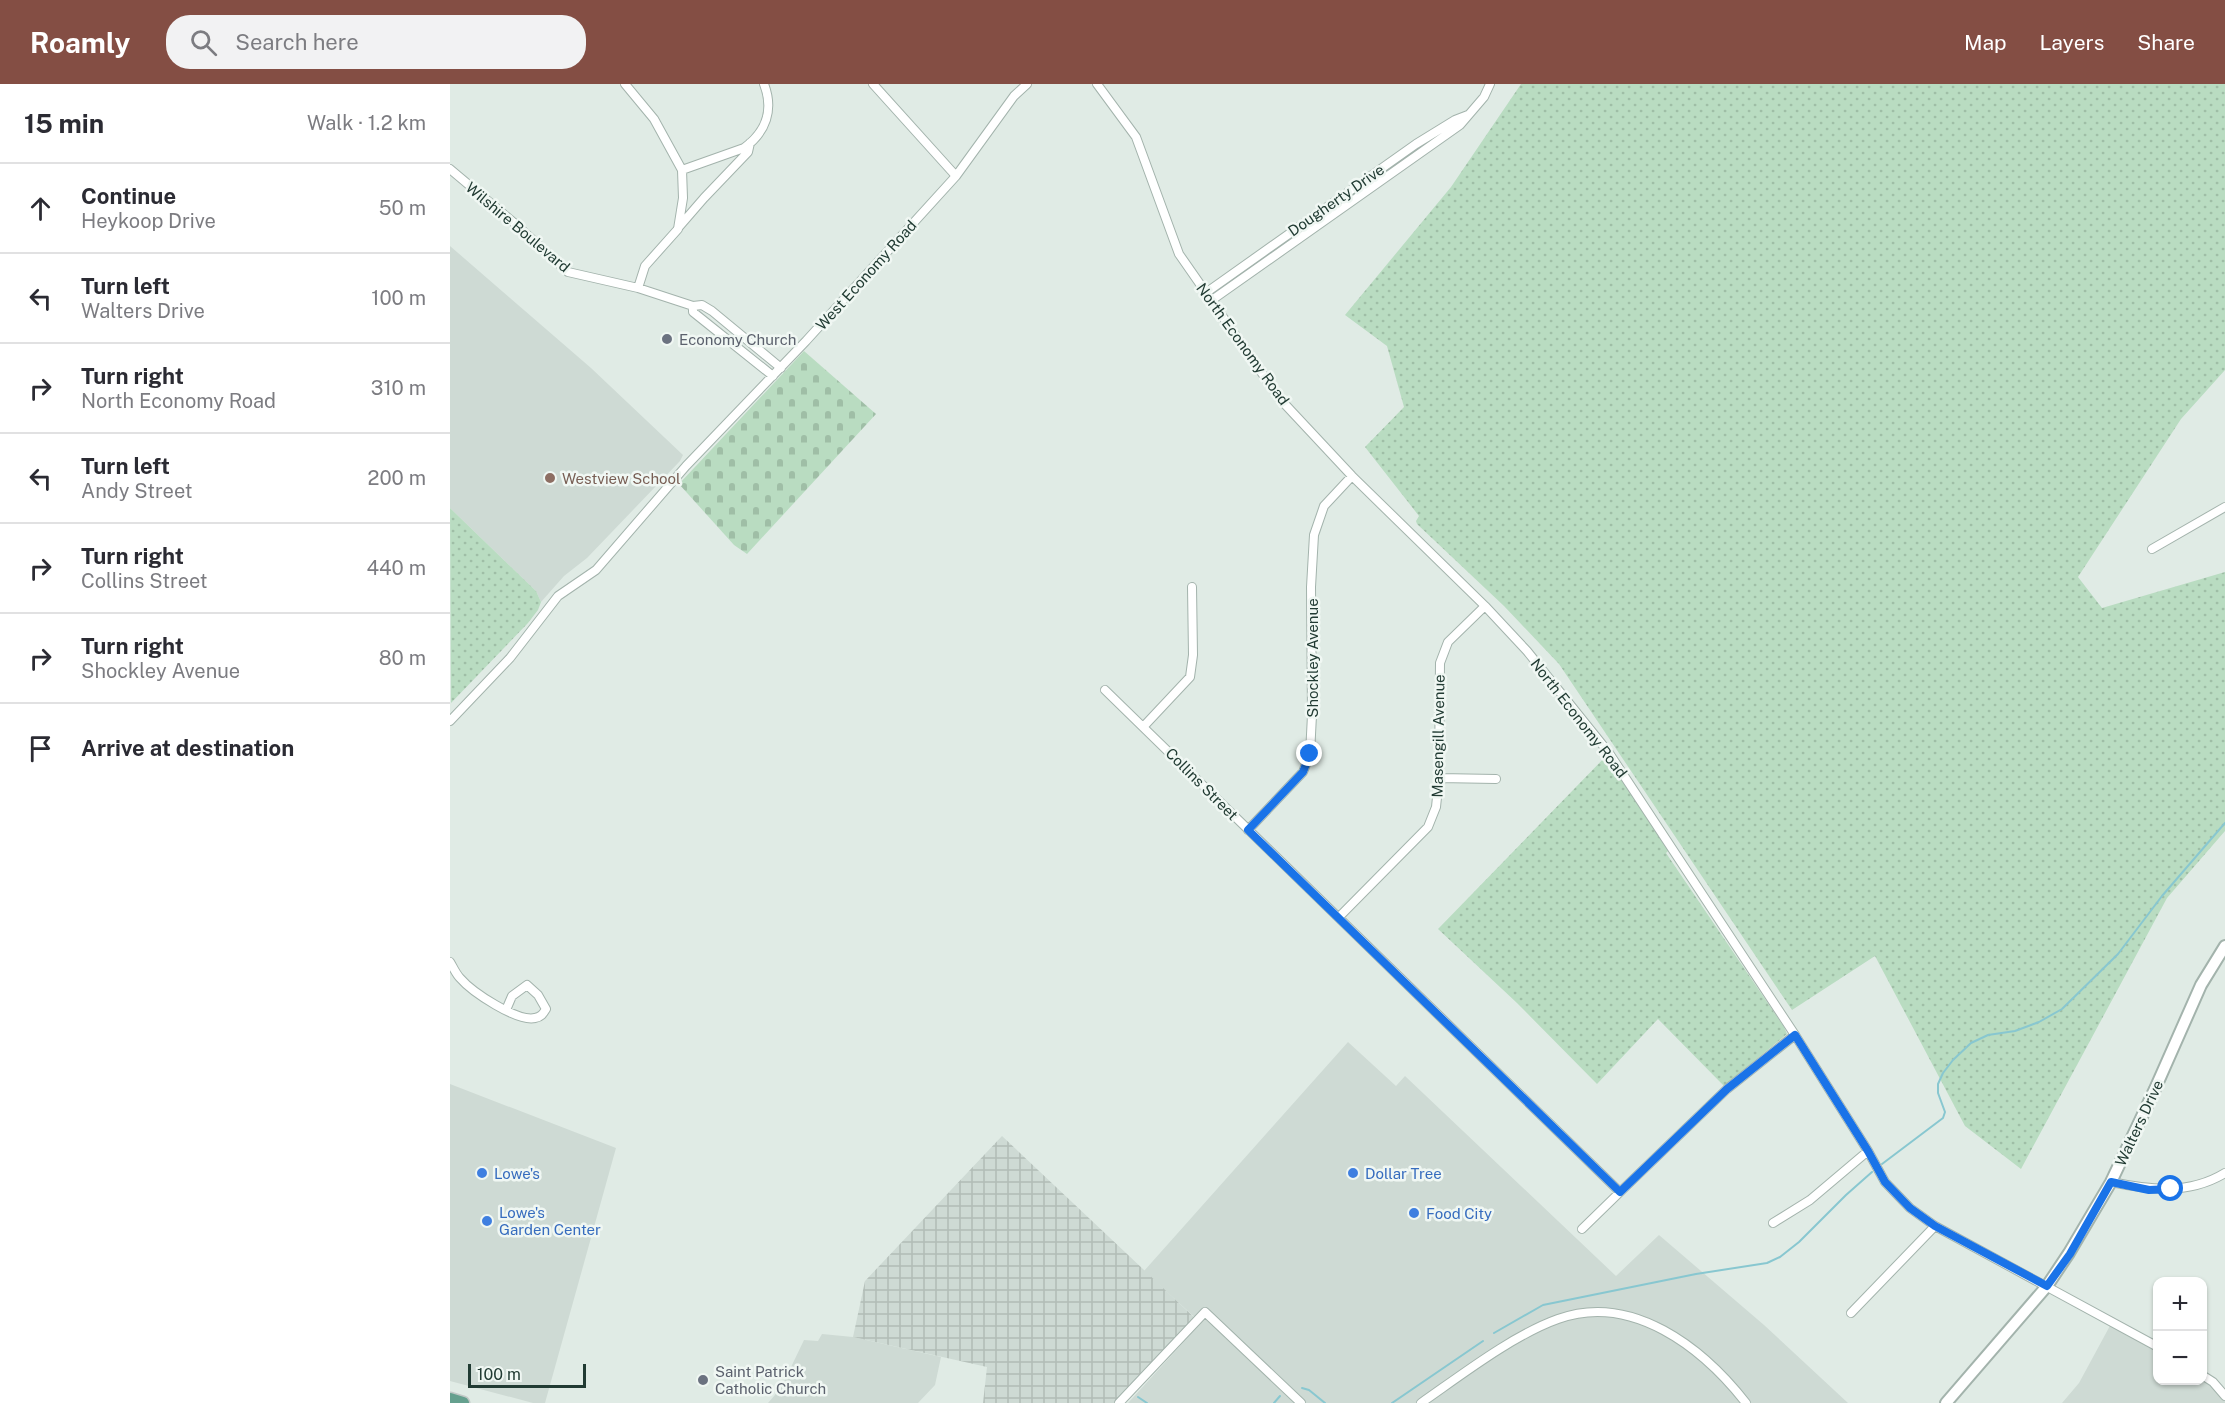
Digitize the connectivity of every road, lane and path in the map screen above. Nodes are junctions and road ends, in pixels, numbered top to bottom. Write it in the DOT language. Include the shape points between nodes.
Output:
graph roads {
  1 [pos="625,84"];
  2 [pos="764,84"];
  3 [pos="873,84"];
  4 [pos="1027,84"];
  5 [pos="1097,84"];
  6 [pos="1490,84"];
  7 [pos="1469,115"];
  8 [pos="750,143"];
  9 [pos="450,169"];
  10 [pos="682,170"];
  11 [pos="956,176"];
  12 [pos="1302,224"];
  13 [pos="678,229"];
  14 [pos="1308,232"];
  15 [pos="638,288"];
  16 [pos="1206,292"];
  17 [pos="1212,300"];
  18 [pos="693,306"];
  19 [pos="781,368"];
  20 [pos="773,376"];
  21 [pos="1352,476"];
  22 [pos="2225,507"];
  23 [pos="2152,549"];
  24 [pos="1192,588"];
  25 [pos="1485,606"];
  26 [pos="1106,690"];
  27 [pos="450,721"];
  28 [pos="1144,726"];
  29 [pos="1439,778"];
  30 [pos="1496,779"];
  31 [pos="1248,830"];
  32 [pos="1339,917"];
  33 [pos="2225,946"];
  34 [pos="450,962"];
  35 [pos="506,1010"];
  36 [pos="1795,1035"];
  37 [pos="1868,1151"];
  38 [pos="2225,1173"];
  39 [pos="2111,1182"];
  40 [pos="1620,1192"];
  41 [pos="1773,1223"];
  42 [pos="1935,1226"];
  43 [pos="1582,1229"];
  44 [pos="2047,1286"];
  45 [pos="1851,1313"];
  46 [pos="2153,1345"];
  47 [pos="2207,1378"];
  48 [pos="2225,1396"];
  49 [pos="450,1399"];
  50 [pos="1295,1401"];
  51 [pos="464,1403"];
  52 [pos="1119,1403"];
  53 [pos="1420,1403"];
  54 [pos="1746,1403"];
  55 [pos="1946,1403"];
  1 -- 10 [label="street" via="654,119"];
  2 -- 8 [label="street" via="770,100 764,128"];
  3 -- 11 [label="street"];
  4 -- 11 [label="street, West Economy Road"];
  5 -- 16 [label="street, North Economy Road" via="1136,138 1179,254"];
  6 -- 7 [label="street, Dougherty Drive" via="1485,97"];
  7 -- 12 [label="street, Dougherty Drive" via="1430,135"];
  7 -- 14 [label="street, Dougherty Drive"];
  8 -- 10 [label="street"];
  8 -- 13 [label="street" via="748,152"];
  9 -- 15 [label="street, Wilshire Boulevard" via="568,273"];
  10 -- 13 [label="street"];
  11 -- 19 [label="street, West Economy Road"];
  12 -- 14 [label="street"];
  12 -- 16 [label="street, Dougherty Drive"];
  13 -- 15 [label="street" via="645,266"];
  14 -- 17 [label="street, Dougherty Drive"];
  15 -- 18 [label="street, Wilshire Boulevard"];
  16 -- 17 [label="street, North Economy Road"];
  17 -- 21 [label="street, North Economy Road" via="1280,399"];
  18 -- 19 [label="street, Wilshire Boulevard" via="702,305 712,311"];
  18 -- 20 [label="street" via="693,312"];
  19 -- 20 [label="street, West Economy Road"];
  20 -- 27 [label="street, West Economy Road" via="686,466 596,570 558,596 510,658"];
  21 -- 25 [label="street, North Economy Road"];
  21 -- 31 [label="street, Shockley Avenue" via="1324,506 1314,535 1310,754 1303,772"];
  22 -- 23 [label="street"];
  24 -- 28 [label="street" via="1190,677"];
  25 -- 29 [label="street, Masengill Avenue" via="1448,642 1440,663"];
  25 -- 36 [label="street, North Economy Road" via="1610,753"];
  26 -- 28 [label="street, Collins Street"];
  28 -- 31 [label="street, Collins Street"];
  29 -- 30 [label="street"];
  29 -- 32 [label="street, Masengill Avenue" via="1436,807 1428,827"];
  31 -- 32 [label="street, Collins Street"];
  32 -- 40 [label="street, Collins Street"];
  33 -- 39 [label="street, Walters Drive" via="2201,985"];
  34 -- 35 [label="street" via="462,981"];
  35 -- 35 [label="street" via="533,1019 546,1009 527,985 512,996"];
  36 -- 37 [label="street, North Economy Road"];
  36 -- 40 [label="street" via="1727,1089"];
  37 -- 41 [label="street" via="1810,1200"];
  37 -- 42 [label="street, North Economy Road" via="1885,1182 1910,1208"];
  38 -- 39 [label="street" via="2194,1186 2171,1189 2149,1190"];
  39 -- 44 [label="street, Walters Drive"];
  40 -- 43 [label="street"];
  42 -- 44 [label="street, North Economy Road"];
  42 -- 45 [label="street"];
  44 -- 46 [label="street, North Economy Road"];
  44 -- 55 [label="street, Walters Drive"];
  47 -- 48 [label="street"];
  49 -- 51 [label="main road"];
  50 -- 52 [label="street" via="1205,1312"];
  53 -- 54 [label="street" via="1539,1328 1578,1314 1605,1312 1654,1324 1679,1339 1716,1369"];
}
